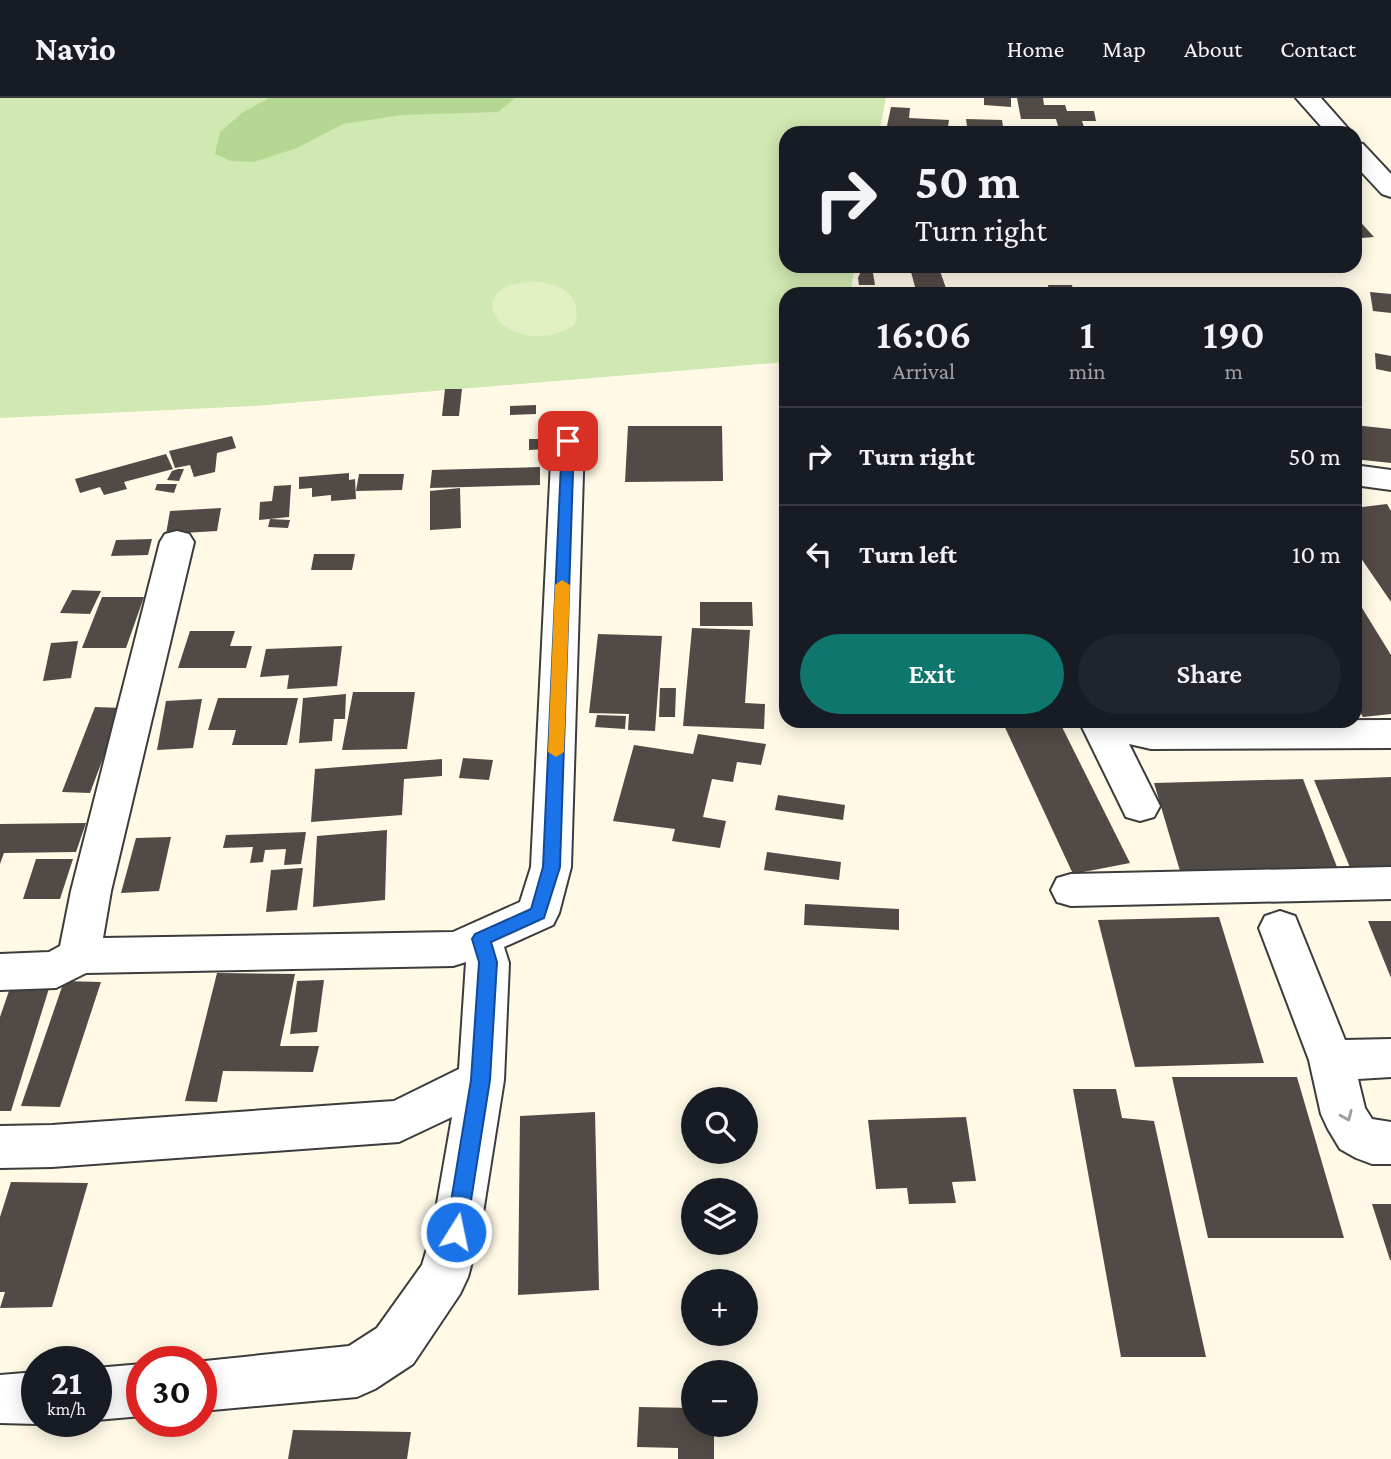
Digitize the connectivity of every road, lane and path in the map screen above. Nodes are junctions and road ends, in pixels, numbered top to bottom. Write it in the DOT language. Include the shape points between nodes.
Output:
graph roads {
  1 [pos="1308,98"];
  2 [pos="1334,126"];
  3 [pos="1362,158"];
  4 [pos="1362,183"];
  5 [pos="1389,187"];
  6 [pos="568,441"];
  7 [pos="1362,476"];
  8 [pos="1391,480"];
  9 [pos="177,542"];
  10 [pos="1101,728"];
  11 [pos="1121,728"];
  12 [pos="1327,728"];
  13 [pos="1391,734"];
  14 [pos="1140,806"];
  15 [pos="1391,883"];
  16 [pos="1070,890"];
  17 [pos="1280,928"];
  18 [pos="481,939"];
  19 [pos="79,956"];
  20 [pos="0,972"];
  21 [pos="1391,1058"];
  22 [pos="1332,1060"];
  23 [pos="481,1080"];
  24 [pos="1391,1143"];
  25 [pos="0,1147"];
  26 [pos="217,1384"];
  1 -- 2 [label="street"];
  3 -- 5 [label="street"];
  4 -- 5 [label="street"];
  6 -- 18 [label="street" via="551,867 538,913"];
  7 -- 8 [label="street"];
  9 -- 19 [label="street"];
  10 -- 14 [label="street"];
  11 -- 12 [label="street" via="1151,735"];
  12 -- 13 [label="street"];
  15 -- 16 [label="street"];
  17 -- 22 [label="street"];
  18 -- 19 [label="street" via="453,949"];
  18 -- 23 [label="street" via="488,962"];
  19 -- 20 [label="street" via="56,970"];
  21 -- 22 [label="street"];
  22 -- 24 [label="street, one-way" via="1344,1114 1356,1134 1372,1143"];
  23 -- 25 [label="street" via="399,1121"];
  23 -- 26 [label="street" via="456,1232 443,1277 396,1346 357,1371"];
}
